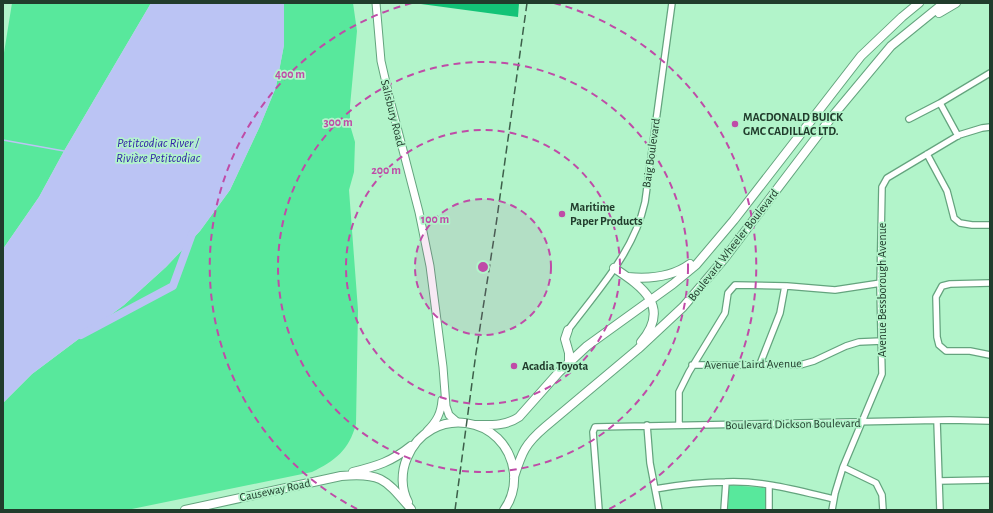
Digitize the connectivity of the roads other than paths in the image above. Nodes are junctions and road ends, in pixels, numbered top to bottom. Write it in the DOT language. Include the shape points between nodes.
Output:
graph roads {
  1 [pos="376,3"];
  2 [pos="672,3"];
  3 [pos="912,3"];
  4 [pos="919,3"];
  5 [pos="944,3"];
  6 [pos="956,3"];
  7 [pos="861,56"];
  8 [pos="878,60"];
  9 [pos="990,73"];
  10 [pos="940,103"];
  11 [pos="909,119"];
  12 [pos="990,127"];
  13 [pos="958,136"];
  14 [pos="927,154"];
  15 [pos="990,225"];
  16 [pos="710,249"];
  17 [pos="614,268"];
  18 [pos="628,277"];
  19 [pos="881,283"];
  20 [pos="990,283"];
  21 [pos="785,286"];
  22 [pos="651,300"];
  23 [pos="568,330"];
  24 [pos="438,340"];
  25 [pos="882,341"];
  26 [pos="990,355"];
  27 [pos="569,361"];
  28 [pos="623,362"];
  29 [pos="760,364"];
  30 [pos="692,366"];
  31 [pos="937,421"];
  32 [pos="990,421"];
  33 [pos="457,422"];
  34 [pos="862,423"];
  35 [pos="476,425"];
  36 [pos="647,425"];
  37 [pos="679,425"];
  38 [pos="423,435"];
  39 [pos="416,442"];
  40 [pos="843,467"];
  41 [pos="341,476"];
  42 [pos="514,477"];
  43 [pos="990,480"];
  44 [pos="939,481"];
  45 [pos="726,482"];
  46 [pos="769,485"];
  47 [pos="655,488"];
  48 [pos="834,499"];
  49 [pos="412,509"];
  50 [pos="505,509"];
  51 [pos="185,510"];
  52 [pos="599,510"];
  53 [pos="659,510"];
  54 [pos="724,510"];
  55 [pos="769,510"];
  56 [pos="832,510"];
  57 [pos="883,510"];
  58 [pos="940,510"];
  1 -- 24 [label="main road, Salisbury Road" via="381,61 430,266"];
  2 -- 17 [label="street, Baig Boulevard" via="645,202 635,233"];
  3 -- 7 [label="highway" via="876,37"];
  4 -- 7 [label="highway, Boulevard Wheeler Boulevard"];
  5 -- 8 [label="highway, Boulevard Wheeler Boulevard" via="891,46"];
  6 -- 8 [label="highway" via="903,39"];
  7 -- 16 [label="highway, Boulevard Wheeler Boulevard"];
  8 -- 28 [label="highway, Boulevard Wheeler Boulevard" via="695,295"];
  9 -- 10 [label="street"];
  10 -- 11 [label="street"];
  10 -- 13 [label="street"];
  12 -- 13 [label="street, Avenue Bessborough Avenue"];
  13 -- 14 [label="street, Avenue Bessborough Avenue"];
  14 -- 15 [label="street" via="947,190 954,218 960,223"];
  14 -- 19 [label="street, Avenue Bessborough Avenue" via="886,178 882,187"];
  16 -- 18 [label="highway" via="676,272 649,277"];
  16 -- 22 [label="highway, Boulevard Wheeler Boulevard" via="690,270"];
  17 -- 18 [label="highway"];
  17 -- 23 [label="street, Baig Boulevard"];
  18 -- 22 [label="highway" via="645,291"];
  19 -- 21 [label="street" via="835,290"];
  19 -- 25 [label="street, Avenue Bessborough Avenue"];
  20 -- 26 [label="street" via="942,286 936,297 937,337 940,345 946,351 970,351"];
  21 -- 29 [label="street" via="780,313"];
  21 -- 30 [label="street" via="735,285 728,293 725,313"];
  22 -- 27 [label="highway, Boulevard Wheeler Boulevard"];
  22 -- 28 [label="highway" via="653,313 650,327"];
  23 -- 27 [label="highway" via="565,339 570,353"];
  24 -- 33 [label="main road, Salisbury Road" via="447,411"];
  24 -- 38 [label="main road, Salisbury Road" via="441,408 434,424"];
  25 -- 29 [label="street, Avenue Laird Avenue" via="859,342 800,365"];
  25 -- 34 [label="street, Avenue Bessborough Avenue" via="882,374"];
  27 -- 35 [label="highway, Boulevard Wheeler Boulevard" via="515,419 504,424"];
  28 -- 42 [label="highway, Boulevard Wheeler Boulevard" via="530,440 522,452"];
  29 -- 30 [label="street, Avenue Laird Avenue"];
  30 -- 37 [label="street" via="679,392"];
  31 -- 32 [label="street, Boulevard Dickson Boulevard"];
  31 -- 34 [label="street, Boulevard Dickson Boulevard"];
  31 -- 44 [label="street"];
  33 -- 35 [label="highway"];
  33 -- 38 [label="highway" via="433,428"];
  34 -- 37 [label="street, Boulevard Dickson Boulevard"];
  34 -- 40 [label="street, Avenue Bessborough Avenue"];
  35 -- 42 [label="highway" via="493,434 503,445 510,458"];
  36 -- 37 [label="street, Boulevard Dickson Boulevard"];
  36 -- 47 [label="street"];
  36 -- 52 [label="street, Boulevard Dickson Boulevard" via="595,427 593,432"];
  38 -- 39 [label="highway"];
  39 -- 41 [label="highway, Causeway Road" via="388,461"];
  39 -- 49 [label="highway" via="409,452 403,475 406,498"];
  40 -- 48 [label="street, Avenue Bessborough Avenue"];
  40 -- 57 [label="street" via="876,483 882,495"];
  41 -- 49 [label="highway, Causeway Road" via="357,474 378,477 390,485"];
  41 -- 51 [label="highway, Causeway Road"];
  42 -- 50 [label="highway, Boulevard Wheeler Boulevard" via="512,492"];
  43 -- 44 [label="street"];
  44 -- 58 [label="street"];
  45 -- 46 [label="street"];
  45 -- 47 [label="street"];
  45 -- 54 [label="street"];
  46 -- 48 [label="street"];
  46 -- 55 [label="street"];
  47 -- 53 [label="street"];
  48 -- 56 [label="street, Avenue Bessborough Avenue"];
}
